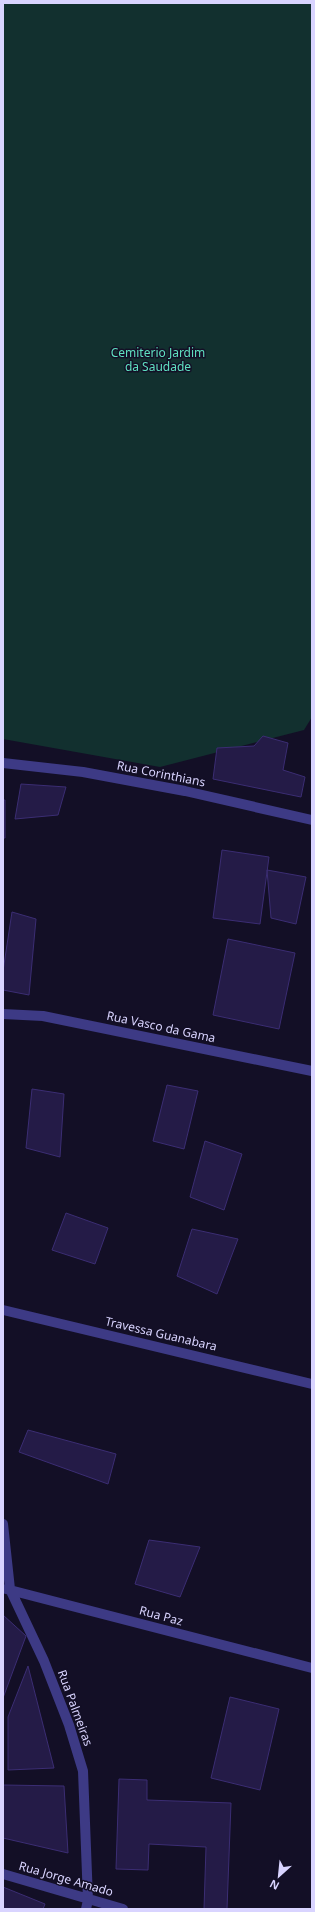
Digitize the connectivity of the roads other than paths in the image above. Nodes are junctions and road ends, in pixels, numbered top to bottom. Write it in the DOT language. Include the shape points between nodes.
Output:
graph roads {
  1 [pos="3,763"];
  2 [pos="312,820"];
  3 [pos="3,1014"];
  4 [pos="312,1071"];
  5 [pos="3,1310"];
  6 [pos="312,1384"];
  7 [pos="3,1524"];
  8 [pos="6,1589"];
  9 [pos="312,1668"];
  10 [pos="3,1874"];
  11 [pos="87,1905"];
  12 [pos="123,1909"];
  1 -- 2 [label="street, Rua Corinthians" via="83,772 185,791"];
  3 -- 4 [label="street, Rua Vasco da Gama" via="43,1016"];
  5 -- 6 [label="street, Travessa Guanabara"];
  7 -- 8 [label="street, Rua Palmeiras"];
  8 -- 9 [label="street, Rua Paz"];
  8 -- 11 [label="street, Rua Palmeiras" via="46,1668 69,1725 83,1771"];
  10 -- 11 [label="street, Rua Jorge Amado"];
  11 -- 12 [label="street, Rua Jorge Amado"];
}
